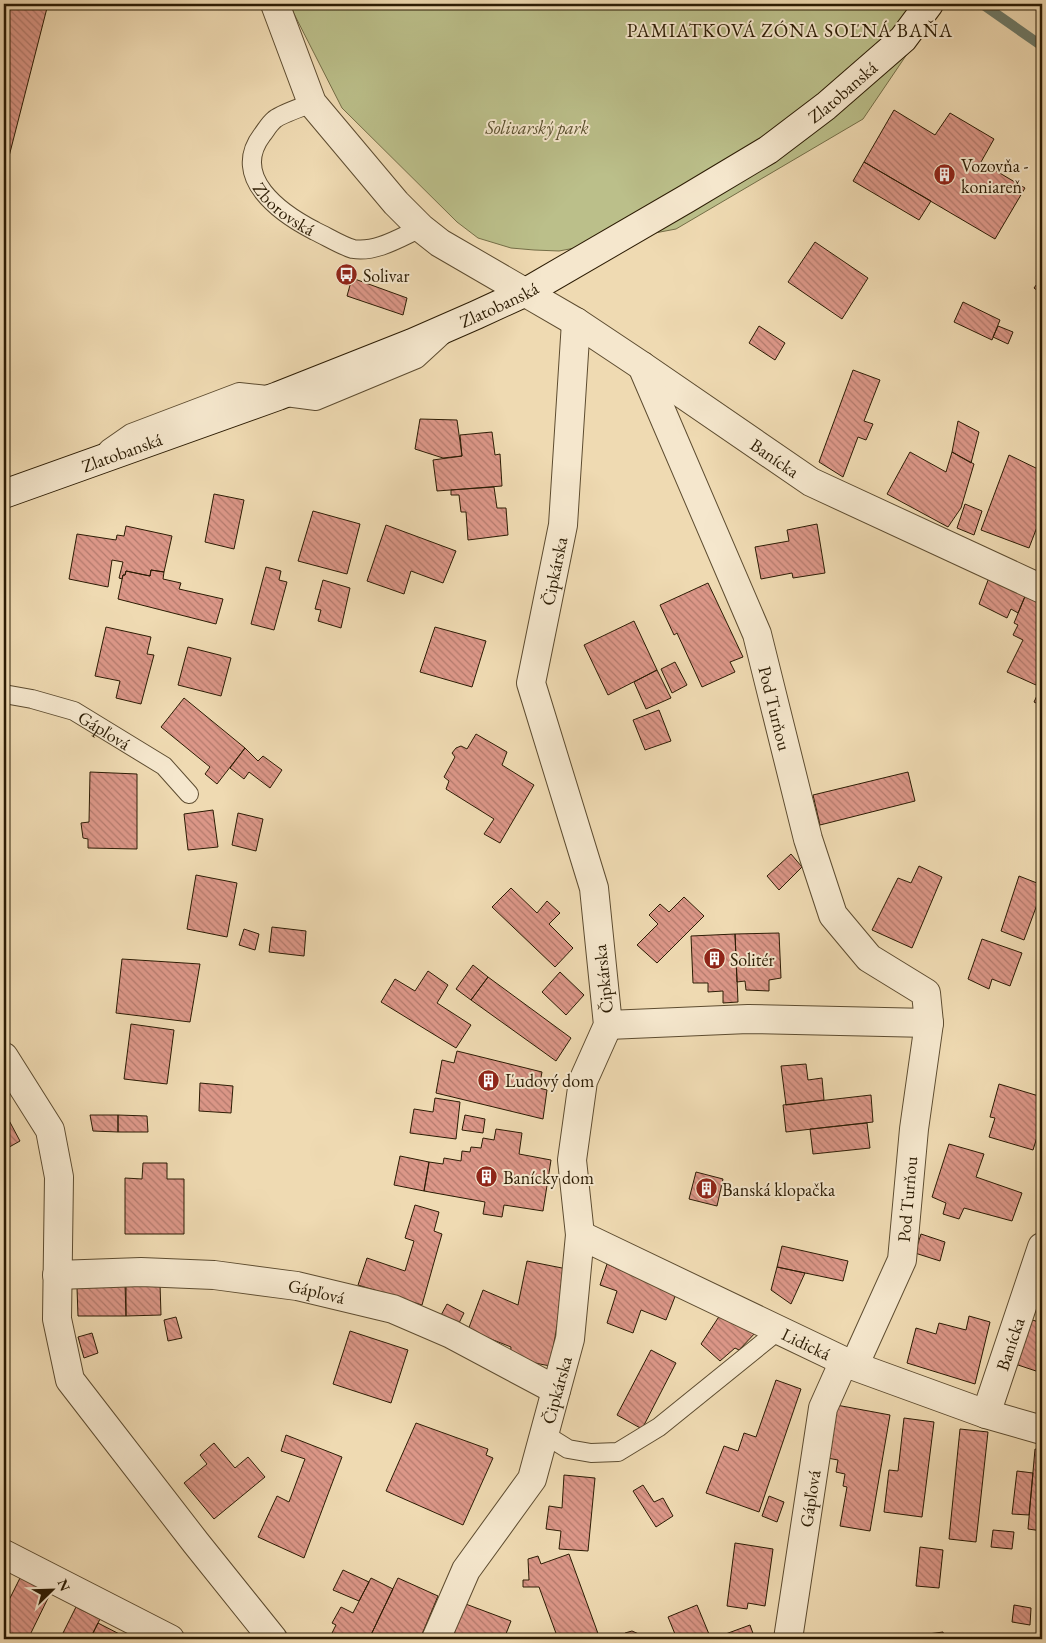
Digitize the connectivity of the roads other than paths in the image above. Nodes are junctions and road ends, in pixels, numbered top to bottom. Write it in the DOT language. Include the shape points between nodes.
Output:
graph roads {
  1 [pos="275,4"];
  2 [pos="929,4"];
  3 [pos="312,103"];
  4 [pos="421,228"];
  5 [pos="526,292"];
  6 [pos="576,322"];
  7 [pos="642,366"];
  8 [pos="4,494"];
  9 [pos="1042,589"];
  10 [pos="4,694"];
  11 [pos="189,794"];
  12 [pos="929,1024"];
  13 [pos="608,1025"];
  14 [pos="4,1057"];
  15 [pos="580,1234"];
  16 [pos="1042,1246"];
  17 [pos="57,1275"];
  18 [pos="780,1330"];
  19 [pos="849,1363"];
  20 [pos="556,1390"];
  21 [pos="986,1414"];
  22 [pos="1042,1430"];
  23 [pos="544,1434"];
  24 [pos="4,1554"];
  25 [pos="170,1639"];
  26 [pos="273,1639"];
  27 [pos="436,1639"];
  28 [pos="788,1639"];
  1 -- 3 [label="street"];
  2 -- 5 [label="street, Zlatobanská" via="903,39 826,106 768,150"];
  3 -- 4 [label="street"];
  3 -- 4 [label="lane, Zborovská" via="274,119 254,145 251,165 256,182 270,200 296,221 352,248 368,249"];
  4 -- 5 [label="street" via="440,243"];
  5 -- 6 [label="street, Banícka"];
  5 -- 8 [label="street, Zlatobanská" via="452,326 278,396"];
  6 -- 7 [label="street, Banícka"];
  6 -- 13 [label="street, Čipkárska" via="563,525 531,683 594,888"];
  7 -- 9 [label="street, Banícka" via="811,482"];
  7 -- 12 [label="street, Pod Turňou" via="757,634 808,839 833,915 869,958 926,993"];
  10 -- 11 [label="lane, Gápľová" via="74,711 164,766"];
  12 -- 13 [label="street" via="748,1018"];
  12 -- 19 [label="street, Pod Turňou" via="914,1129 902,1260"];
  13 -- 15 [label="street, Čipkárska" via="584,1081 572,1160"];
  14 -- 17 [label="street" via="50,1130 59,1177"];
  15 -- 18 [label="street, Lidická"];
  15 -- 20 [label="street, Čipkárska" via="570,1338"];
  16 -- 21 [label="street, Banícka"];
  17 -- 20 [label="street, Gápľová" via="141,1272 214,1275 298,1286 393,1309 451,1334"];
  17 -- 26 [label="street" via="57,1319 70,1380"];
  18 -- 19 [label="street, Lidická"];
  18 -- 23 [label="lane" via="659,1426 618,1452 591,1453 568,1448"];
  19 -- 21 [label="street, Lidická"];
  19 -- 28 [label="street, Gápľová" via="822,1408"];
  20 -- 23 [label="street, Čipkárska"];
  21 -- 22 [label="street, Lidická"];
  23 -- 27 [label="street, Čipkárska" via="532,1479 466,1570"];
  24 -- 25 [label="street"];
}
